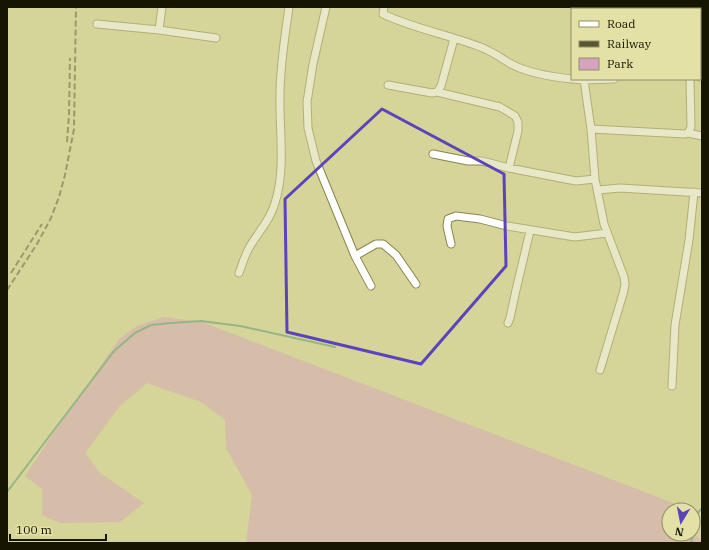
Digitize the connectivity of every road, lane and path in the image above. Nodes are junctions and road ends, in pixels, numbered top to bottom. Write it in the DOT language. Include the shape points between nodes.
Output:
graph roads {
  1 [pos="162,7"];
  2 [pos="289,7"];
  3 [pos="326,7"];
  4 [pos="384,7"];
  5 [pos="691,8"];
  6 [pos="702,8"];
  7 [pos="97,24"];
  8 [pos="159,30"];
  9 [pos="216,38"];
  10 [pos="454,38"];
  11 [pos="571,79"];
  12 [pos="584,80"];
  13 [pos="690,80"];
  14 [pos="388,85"];
  15 [pos="437,92"];
  16 [pos="591,129"];
  17 [pos="688,133"];
  18 [pos="702,136"];
  19 [pos="433,154"];
  20 [pos="509,168"];
  21 [pos="595,179"];
  22 [pos="598,190"];
  23 [pos="698,192"];
  24 [pos="530,230"];
  25 [pos="607,232"];
  26 [pos="451,244"];
  27 [pos="355,256"];
  28 [pos="239,273"];
  29 [pos="416,284"];
  30 [pos="371,286"];
  31 [pos="508,323"];
  32 [pos="600,370"];
  33 [pos="672,386"];
  1 -- 8 [label="street"];
  2 -- 28 [label="street" via="282,58 279,185 269,219 249,248"];
  3 -- 27 [label="street" via="313,64 308,102 308,128 316,161"];
  4 -- 10 [label="street" via="383,14"];
  5 -- 6 [label="street"];
  7 -- 8 [label="street"];
  8 -- 9 [label="street"];
  10 -- 11 [label="street" via="534,72"];
  10 -- 15 [label="street" via="441,86"];
  12 -- 16 [label="street"];
  13 -- 17 [label="street" via="691,127"];
  14 -- 15 [label="street"];
  15 -- 20 [label="street" via="500,107 515,116 518,131"];
  16 -- 17 [label="street"];
  16 -- 21 [label="street"];
  17 -- 18 [label="street"];
  19 -- 20 [label="street"];
  20 -- 21 [label="street" via="576,181"];
  21 -- 22 [label="street"];
  22 -- 23 [label="street" via="620,188"];
  22 -- 25 [label="street"];
  23 -- 33 [label="street" via="675,325"];
  24 -- 25 [label="street" via="575,237"];
  24 -- 26 [label="street" via="456,216 448,219"];
  24 -- 31 [label="street"];
  25 -- 32 [label="street" via="624,277 624,285"];
  27 -- 29 [label="street" via="376,244 383,244 396,254"];
  27 -- 30 [label="street"];
}
